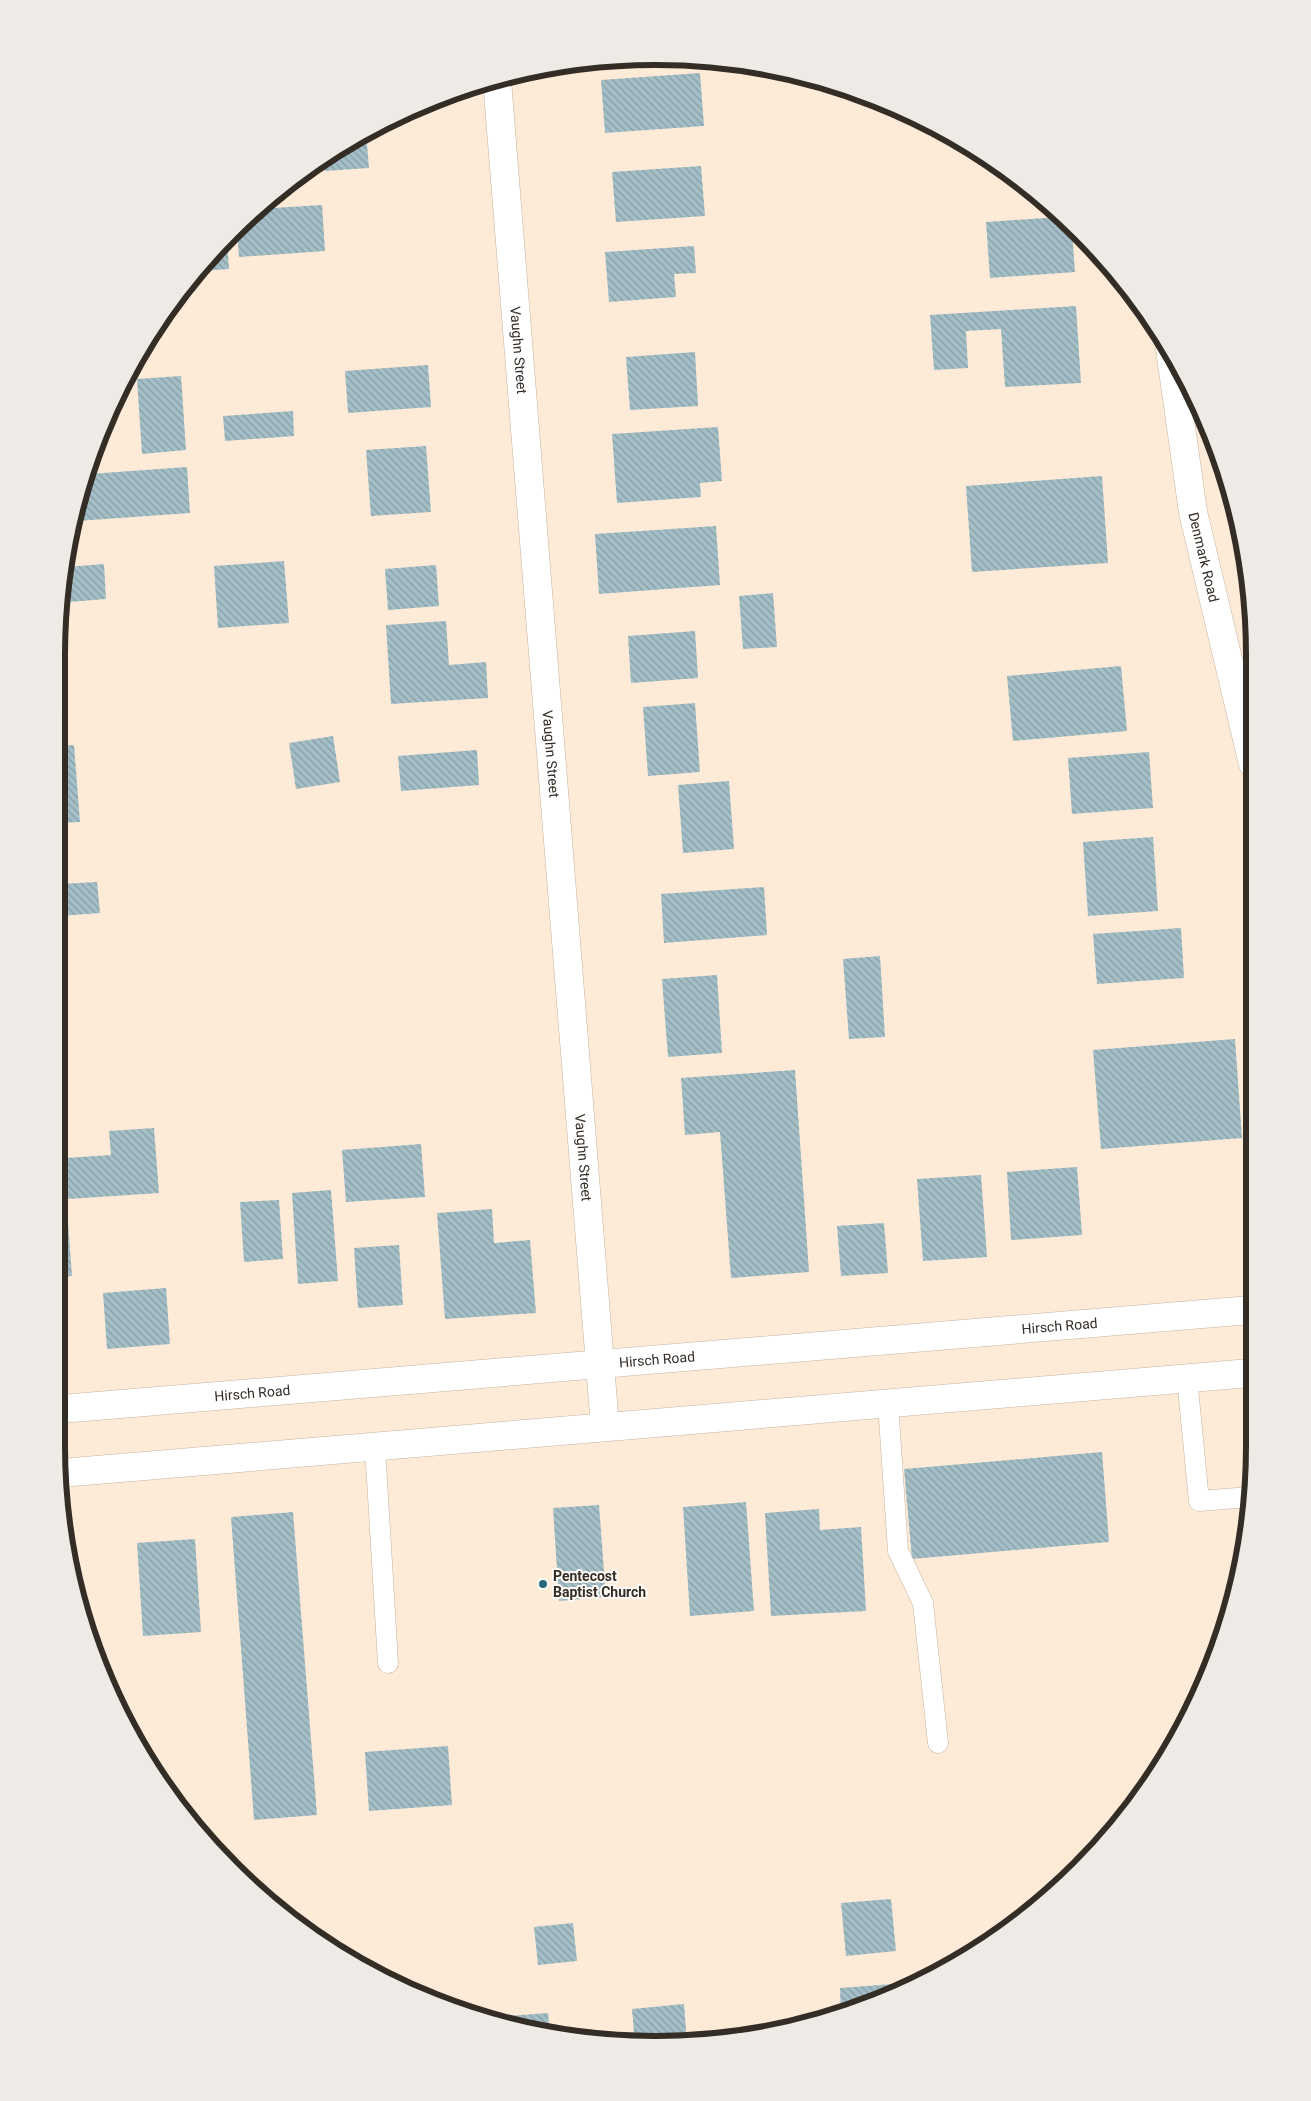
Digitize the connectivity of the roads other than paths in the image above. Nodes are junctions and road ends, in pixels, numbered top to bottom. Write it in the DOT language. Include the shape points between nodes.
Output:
graph roads {
  1 [pos="498,87"];
  2 [pos="1173,372"];
  3 [pos="1246,735"];
  4 [pos="1246,1310"];
  5 [pos="600,1365"];
  6 [pos="1246,1373"];
  7 [pos="1187,1378"];
  8 [pos="888,1403"];
  9 [pos="65,1409"];
  10 [pos="605,1427"];
  11 [pos="375,1446"];
  12 [pos="66,1473"];
  13 [pos="1244,1498"];
  14 [pos="388,1663"];
  15 [pos="938,1743"];
  1 -- 5 [label="main road, Vaughn Street"];
  2 -- 3 [label="main road, Denmark Road" via="1193,512"];
  4 -- 5 [label="main road, Hirsch Road"];
  5 -- 9 [label="main road, Hirsch Road"];
  5 -- 10 [label="main road, Vaughn Street"];
  6 -- 7 [label="main road"];
  7 -- 8 [label="main road"];
  7 -- 13 [label="lane" via="1199,1501"];
  8 -- 10 [label="main road"];
  8 -- 15 [label="lane" via="898,1551 924,1603"];
  10 -- 11 [label="main road"];
  11 -- 12 [label="main road"];
  11 -- 14 [label="lane"];
}
